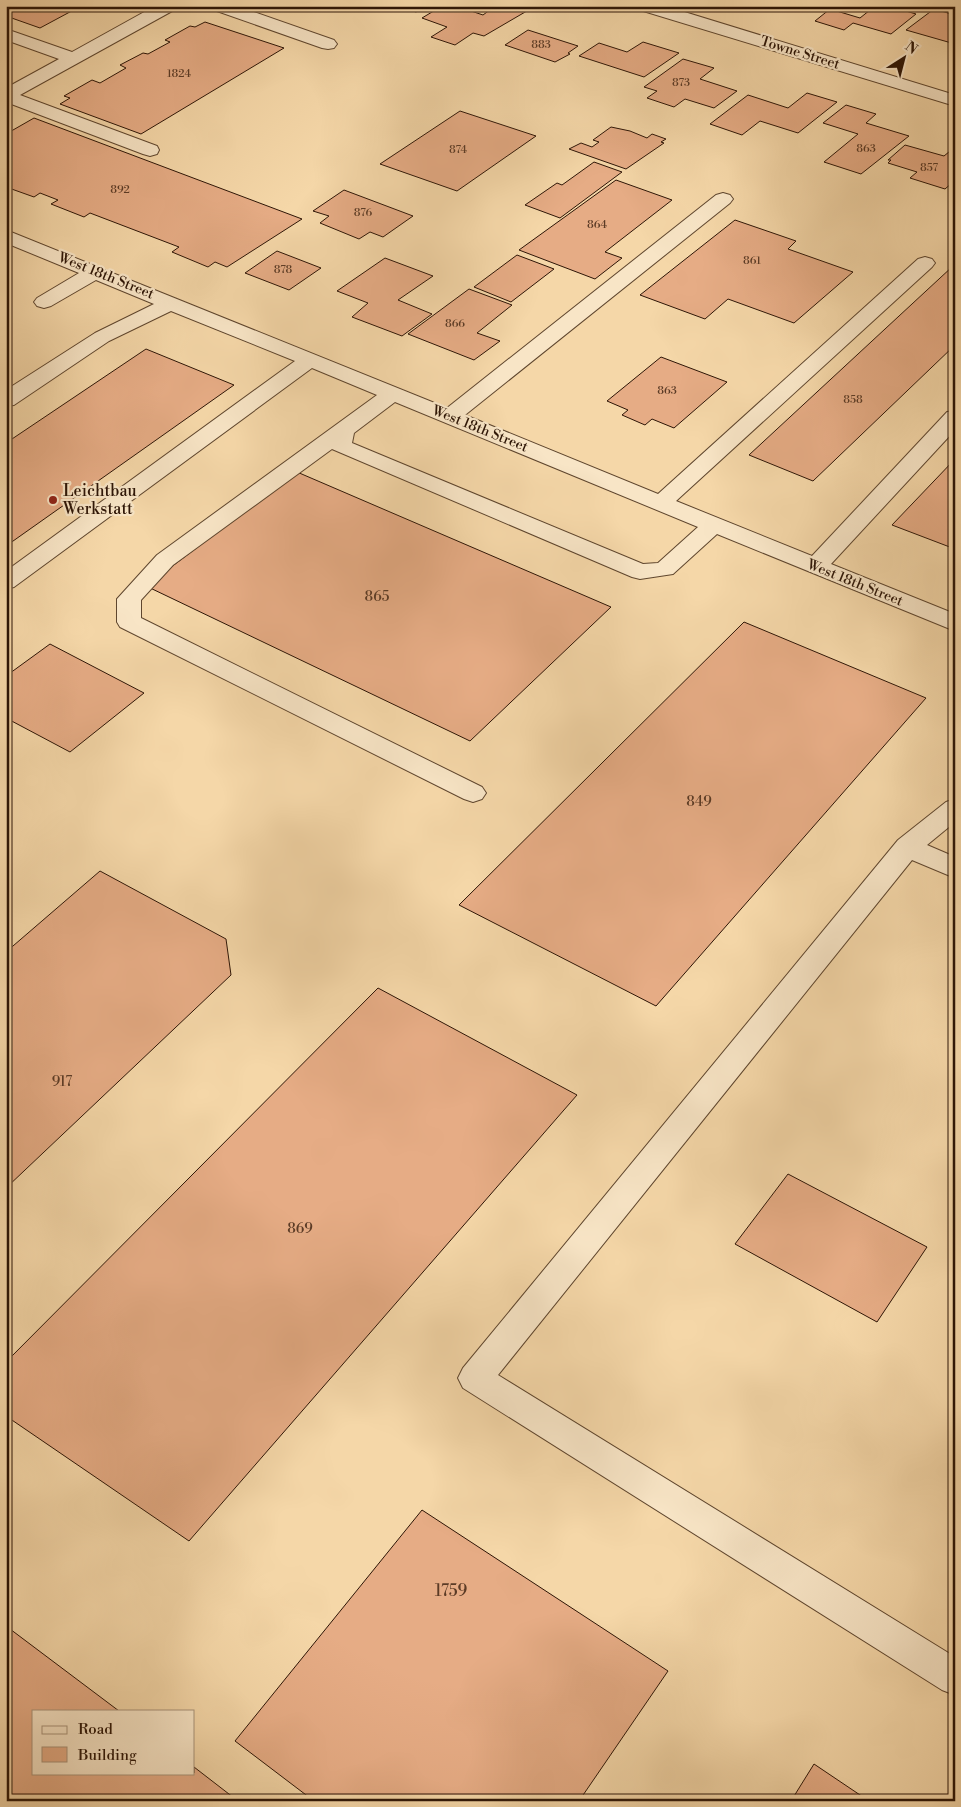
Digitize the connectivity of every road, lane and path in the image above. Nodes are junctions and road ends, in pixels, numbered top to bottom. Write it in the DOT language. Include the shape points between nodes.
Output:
graph roads {
  1 [pos="168,6"];
  2 [pos="220,6"];
  3 [pos="646,6"];
  4 [pos="6,34"];
  5 [pos="328,44"];
  6 [pos="73,58"];
  7 [pos="8,93"];
  8 [pos="955,101"];
  9 [pos="150,150"];
  10 [pos="723,199"];
  11 [pos="6,236"];
  12 [pos="925,263"];
  13 [pos="95,272"];
  14 [pos="44,302"];
  15 [pos="171,303"];
  16 [pos="310,360"];
  17 [pos="393,394"];
  18 [pos="6,400"];
  19 [pos="449,416"];
  20 [pos="955,418"];
  21 [pos="343,430"];
  22 [pos="661,503"];
  23 [pos="714,525"];
  24 [pos="815,566"];
  25 [pos="6,582"];
  26 [pos="955,623"];
  27 [pos="473,793"];
  28 [pos="955,808"];
  29 [pos="906,847"];
  30 [pos="955,868"];
  31 [pos="955,1678"];
  1 -- 6 [label="street"];
  2 -- 5 [label="street"];
  3 -- 8 [label="street, Towne Street"];
  4 -- 6 [label="street"];
  6 -- 7 [label="street"];
  7 -- 9 [label="street"];
  10 -- 19 [label="street"];
  11 -- 13 [label="street, West 18th Street"];
  12 -- 22 [label="street"];
  13 -- 14 [label="street"];
  13 -- 15 [label="street, West 18th Street"];
  15 -- 16 [label="street, West 18th Street"];
  15 -- 18 [label="street" via="102,337"];
  16 -- 17 [label="street, West 18th Street"];
  16 -- 25 [label="street"];
  17 -- 19 [label="street, West 18th Street"];
  17 -- 21 [label="street"];
  19 -- 22 [label="street, West 18th Street"];
  20 -- 24 [label="street"];
  21 -- 23 [label="street" via="341,446 640,572 665,569"];
  21 -- 27 [label="street" via="165,560 129,599 129,622"];
  22 -- 23 [label="street, West 18th Street"];
  23 -- 24 [label="street, West 18th Street"];
  24 -- 26 [label="street, West 18th Street"];
  28 -- 29 [label="street"];
  29 -- 30 [label="street"];
  29 -- 31 [label="street" via="475,1378"];
}
